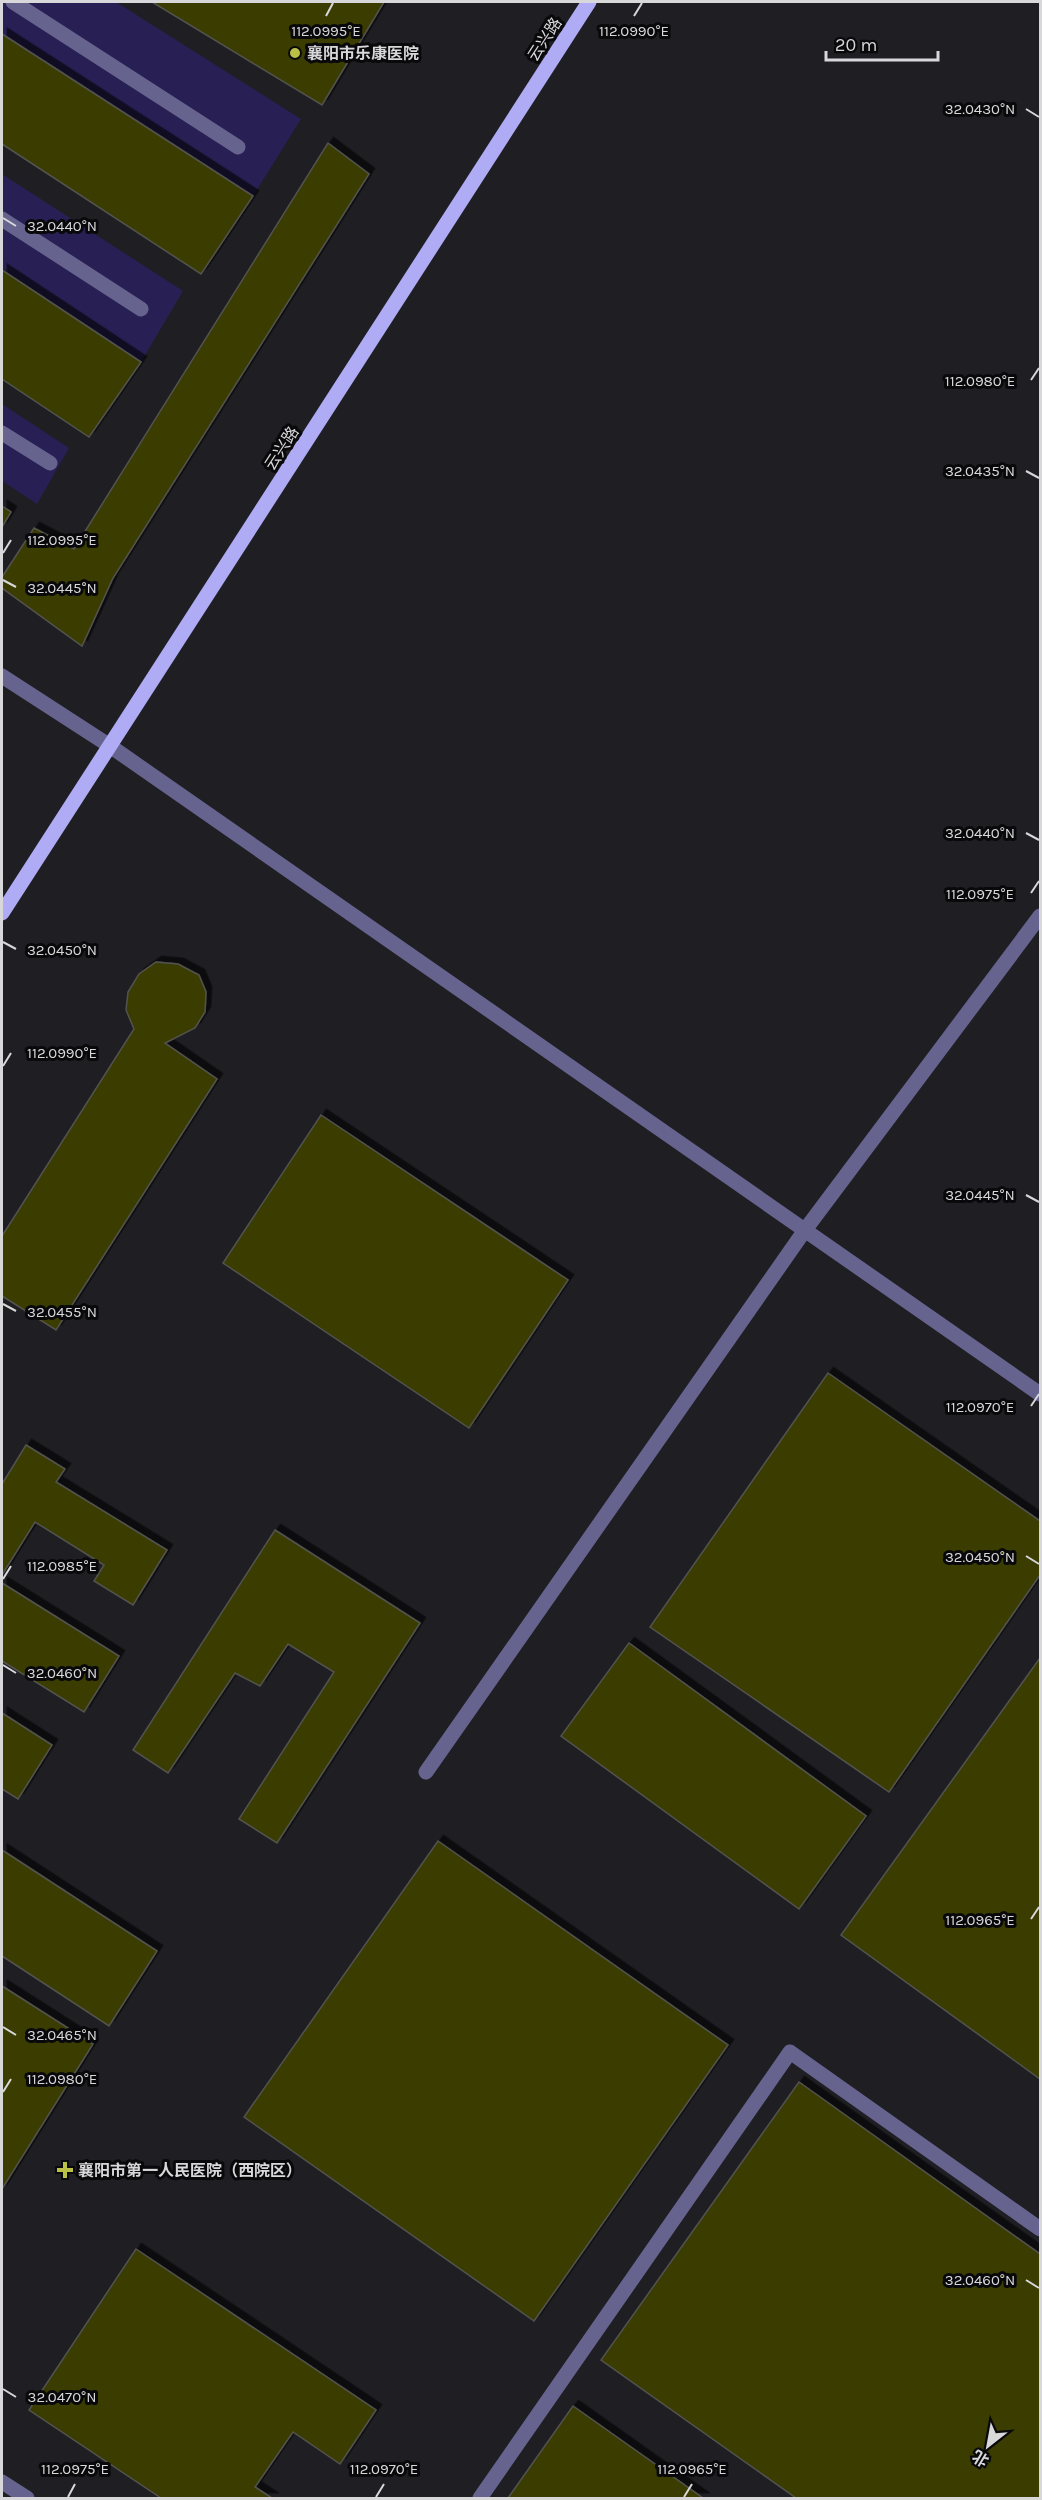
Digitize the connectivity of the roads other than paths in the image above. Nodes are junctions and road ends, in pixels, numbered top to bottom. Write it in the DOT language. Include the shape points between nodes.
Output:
graph roads {
  1 [pos="13,2"];
  2 [pos="589,2"];
  3 [pos="238,147"];
  4 [pos="2,219"];
  5 [pos="141,309"];
  6 [pos="2,433"];
  7 [pos="50,463"];
  8 [pos="2,676"];
  9 [pos="110,746"];
  10 [pos="2,913"];
  11 [pos="1041,916"];
  12 [pos="805,1230"];
  13 [pos="1041,1394"];
  14 [pos="426,1772"];
  15 [pos="1041,2229"];
  16 [pos="2,2482"];
  17 [pos="27,2499"];
  18 [pos="480,2499"];
  1 -- 3 [label="street"];
  2 -- 9 [label="main road, 云兴路"];
  4 -- 5 [label="street"];
  6 -- 7 [label="street"];
  8 -- 9 [label="street"];
  9 -- 10 [label="main road, 云兴路"];
  9 -- 12 [label="street"];
  11 -- 12 [label="street"];
  12 -- 13 [label="street"];
  12 -- 14 [label="street"];
  15 -- 18 [label="street" via="790,2052"];
  16 -- 17 [label="street"];
}
